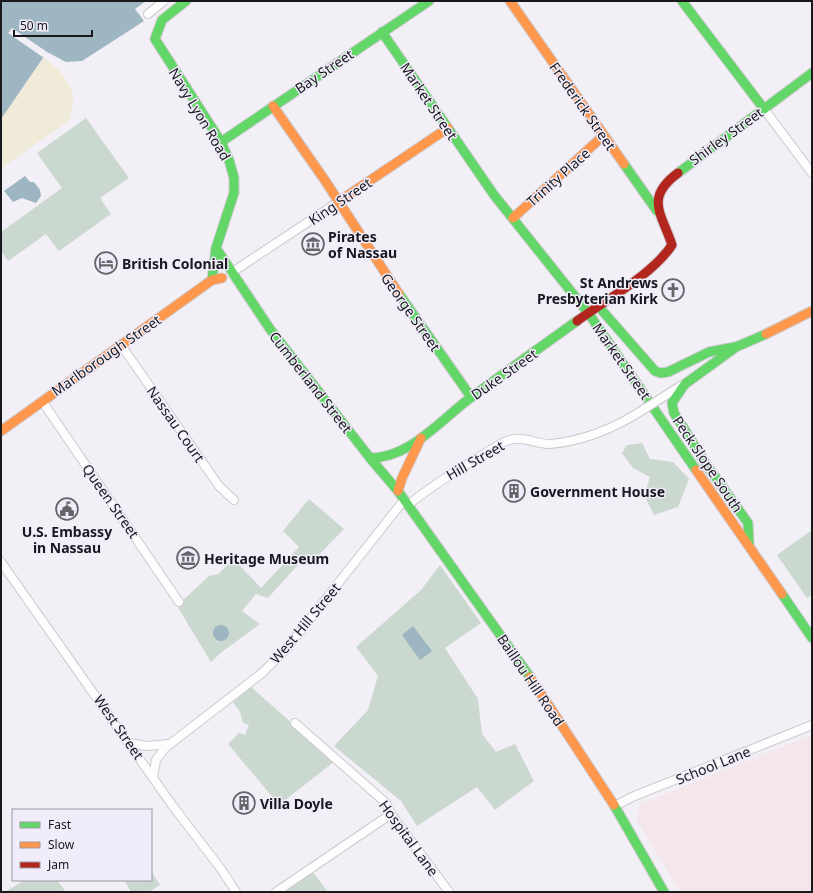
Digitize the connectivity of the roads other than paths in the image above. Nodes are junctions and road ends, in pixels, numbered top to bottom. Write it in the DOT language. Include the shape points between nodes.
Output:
graph roads {
  1 [pos="164,1"];
  2 [pos="186,1"];
  3 [pos="510,1"];
  4 [pos="682,1"];
  5 [pos="424,2"];
  6 [pos="148,14"];
  7 [pos="382,32"];
  8 [pos="812,73"];
  9 [pos="273,106"];
  10 [pos="764,108"];
  11 [pos="448,128"];
  12 [pos="603,136"];
  13 [pos="221,142"];
  14 [pos="812,173"];
  15 [pos="338,202"];
  16 [pos="657,211"];
  17 [pos="513,218"];
  18 [pos="216,248"];
  19 [pos="231,273"];
  20 [pos="212,280"];
  21 [pos="239,286"];
  22 [pos="599,307"];
  23 [pos="812,311"];
  24 [pos="589,314"];
  25 [pos="121,345"];
  26 [pos="736,348"];
  27 [pos="685,384"];
  28 [pos="471,397"];
  29 [pos="42,401"];
  30 [pos="1,431"];
  31 [pos="421,438"];
  32 [pos="370,458"];
  33 [pos="386,477"];
  34 [pos="398,491"];
  35 [pos="234,500"];
  36 [pos="406,503"];
  37 [pos="749,544"];
  38 [pos="1,562"];
  39 [pos="179,602"];
  40 [pos="812,638"];
  41 [pos="295,723"];
  42 [pos="812,724"];
  43 [pos="130,743"];
  44 [pos="170,744"];
  45 [pos="153,777"];
  46 [pos="615,806"];
  47 [pos="391,814"];
  48 [pos="236,892"];
  49 [pos="276,892"];
  50 [pos="449,892"];
  51 [pos="664,892"];
  1 -- 6 [label="street"];
  2 -- 13 [label="main road, Navy Lyon Road" via="161,20 155,39"];
  3 -- 12 [label="main road, Frederick Street"];
  4 -- 10 [label="main road"];
  5 -- 7 [label="main road, Bay Street"];
  7 -- 9 [label="main road, Bay Street"];
  7 -- 11 [label="main road, Market Street"];
  8 -- 10 [label="main road, Shirley Street"];
  9 -- 13 [label="main road, Bay Street"];
  9 -- 15 [label="main road, George Street"];
  10 -- 14 [label="street"];
  10 -- 16 [label="main road, Shirley Street" via="666,182 658,192"];
  11 -- 15 [label="main road, King Street"];
  11 -- 17 [label="main road, Market Street"];
  12 -- 16 [label="main road, Frederick Street"];
  12 -- 17 [label="main road, Trinity Place"];
  13 -- 18 [label="main road, Navy Lyon Road" via="234,178 234,192"];
  15 -- 19 [label="street, King Street"];
  15 -- 28 [label="main road, George Street"];
  16 -- 22 [label="main road, Frederick Street" via="671,240 671,248 646,272"];
  17 -- 24 [label="main road, Market Street"];
  18 -- 19 [label="main road, Cumberland Street"];
  18 -- 20 [label="main road, Navy Lyon Road"];
  19 -- 21 [label="main road, Cumberland Street"];
  20 -- 21 [label="main road" via="226,278"];
  20 -- 25 [label="main road, Marlborough Street"];
  21 -- 32 [label="main road, Cumberland Street" via="282,346"];
  22 -- 24 [label="main road, Duke Street"];
  22 -- 26 [label="main road" via="655,371 668,372 707,352"];
  23 -- 26 [label="main road"];
  24 -- 28 [label="main road, Duke Street"];
  24 -- 37 [label="main road, Market Street"];
  25 -- 29 [label="main road, Marlborough Street"];
  25 -- 35 [label="street, Nassau Court" via="220,486"];
  26 -- 27 [label="main road, Peck Slope South"];
  27 -- 36 [label="street, Hill Street, bridge" via="619,425 595,435 548,444 514,439 501,444"];
  27 -- 37 [label="main road, Peck Slope South" via="674,397 672,408 706,464 748,523"];
  28 -- 31 [label="main road, Duke Street"];
  29 -- 30 [label="main road, Marlborough Street"];
  29 -- 39 [label="street, Queen Street"];
  31 -- 32 [label="main road, Duke Street" via="391,456"];
  31 -- 34 [label="main road, Duke Street"];
  32 -- 33 [label="main road, Cumberland Street"];
  33 -- 34 [label="main road, Baillou Hill Road"];
  34 -- 36 [label="main road, Baillou Hill Road"];
  36 -- 44 [label="street, West Hill Street" via="287,648 262,672"];
  36 -- 46 [label="main road, Baillou Hill Road" via="511,648"];
  37 -- 40 [label="main road, Market Street"];
  38 -- 43 [label="street, West Street"];
  41 -- 47 [label="street, Hospital Lane" via="386,803"];
  42 -- 46 [label="street, School Lane"];
  43 -- 44 [label="street" via="146,746"];
  43 -- 45 [label="street, West Street"];
  44 -- 45 [label="street, West Hill Street" via="156,760"];
  45 -- 48 [label="street, West Street" via="222,869"];
  46 -- 51 [label="main road, Baillou Hill Road"];
  47 -- 49 [label="street"];
  47 -- 50 [label="street, Hospital Lane"];
}
